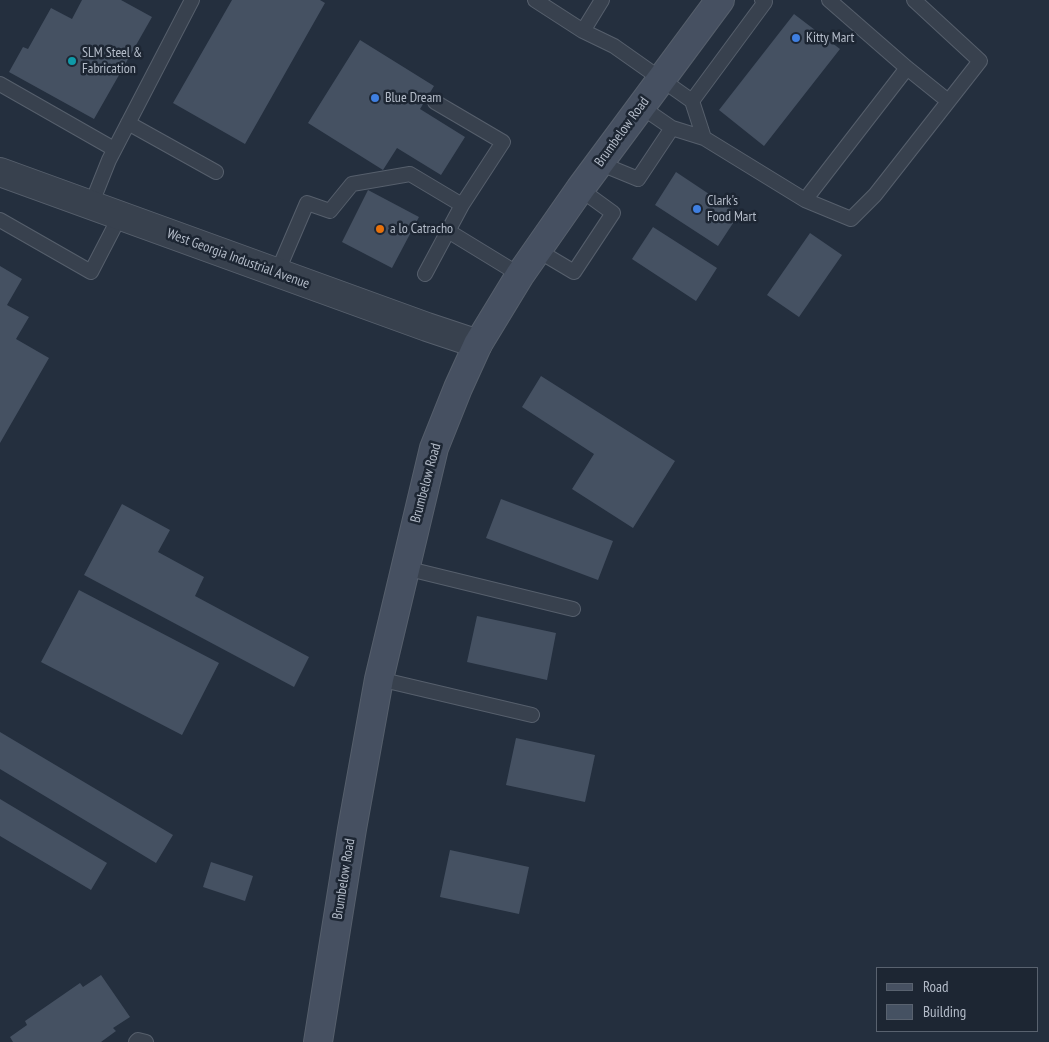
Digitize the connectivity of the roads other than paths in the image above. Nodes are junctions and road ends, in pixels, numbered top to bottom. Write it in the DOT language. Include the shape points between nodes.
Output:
graph roads {
  1 [pos="192,0"];
  2 [pos="535,0"];
  3 [pos="602,0"];
  4 [pos="720,0"];
  5 [pos="762,0"];
  6 [pos="829,0"];
  7 [pos="914,0"];
  8 [pos="583,31"];
  9 [pos="907,68"];
  10 [pos="661,78"];
  11 [pos="0,84"];
  12 [pos="692,101"];
  13 [pos="948,101"];
  14 [pos="435,102"];
  15 [pos="640,106"];
  16 [pos="128,123"];
  17 [pos="672,128"];
  18 [pos="704,138"];
  19 [pos="114,149"];
  20 [pos="599,163"];
  21 [pos="0,172"];
  22 [pos="216,172"];
  23 [pos="580,189"];
  24 [pos="805,200"];
  25 [pos="90,205"];
  26 [pos="462,206"];
  27 [pos="120,216"];
  28 [pos="0,220"];
  29 [pos="448,231"];
  30 [pos="538,250"];
  31 [pos="277,273"];
  32 [pos="425,274"];
  33 [pos="520,275"];
  34 [pos="478,344"];
  35 [pos="405,568"];
  36 [pos="573,609"];
  37 [pos="379,680"];
  38 [pos="532,715"];
  39 [pos="136,1042"];
  40 [pos="146,1042"];
  41 [pos="318,1042"];
  1 -- 16 [label="lane"];
  2 -- 8 [label="lane"];
  3 -- 8 [label="lane"];
  4 -- 10 [label="street, Brumbelow Road"];
  5 -- 12 [label="lane" via="765,2"];
  6 -- 9 [label="lane"];
  7 -- 13 [label="lane" via="980,62"];
  8 -- 10 [label="lane" via="614,46"];
  9 -- 13 [label="lane"];
  9 -- 24 [label="lane"];
  10 -- 12 [label="lane"];
  10 -- 15 [label="street, Brumbelow Road"];
  11 -- 19 [label="lane"];
  12 -- 18 [label="lane"];
  13 -- 24 [label="lane" via="874,195 851,219"];
  14 -- 26 [label="lane" via="503,142"];
  15 -- 17 [label="lane"];
  15 -- 20 [label="street, Brumbelow Road"];
  16 -- 19 [label="lane"];
  16 -- 22 [label="lane"];
  17 -- 18 [label="lane"];
  17 -- 20 [label="lane" via="638,179"];
  18 -- 24 [label="lane"];
  19 -- 25 [label="lane"];
  20 -- 23 [label="street, Brumbelow Road"];
  21 -- 25 [label="street, West Georgia Industrial Avenue"];
  23 -- 30 [label="street, Brumbelow Road"];
  23 -- 30 [label="lane" via="614,213 574,272"];
  25 -- 27 [label="street, West Georgia Industrial Avenue"];
  26 -- 29 [label="lane"];
  26 -- 31 [label="lane" via="410,174 352,184 330,211 307,203"];
  27 -- 28 [label="lane" via="91,272"];
  27 -- 31 [label="street, West Georgia Industrial Avenue"];
  29 -- 32 [label="lane"];
  29 -- 33 [label="lane"];
  30 -- 33 [label="street, Brumbelow Road"];
  31 -- 34 [label="street, West Georgia Industrial Avenue"];
  33 -- 34 [label="street, Brumbelow Road"];
  34 -- 35 [label="street, Brumbelow Road" via="434,448"];
  35 -- 36 [label="lane"];
  35 -- 37 [label="street, Brumbelow Road"];
  37 -- 38 [label="lane"];
  37 -- 41 [label="street, Brumbelow Road"];
  39 -- 40 [label="lane"];
}
